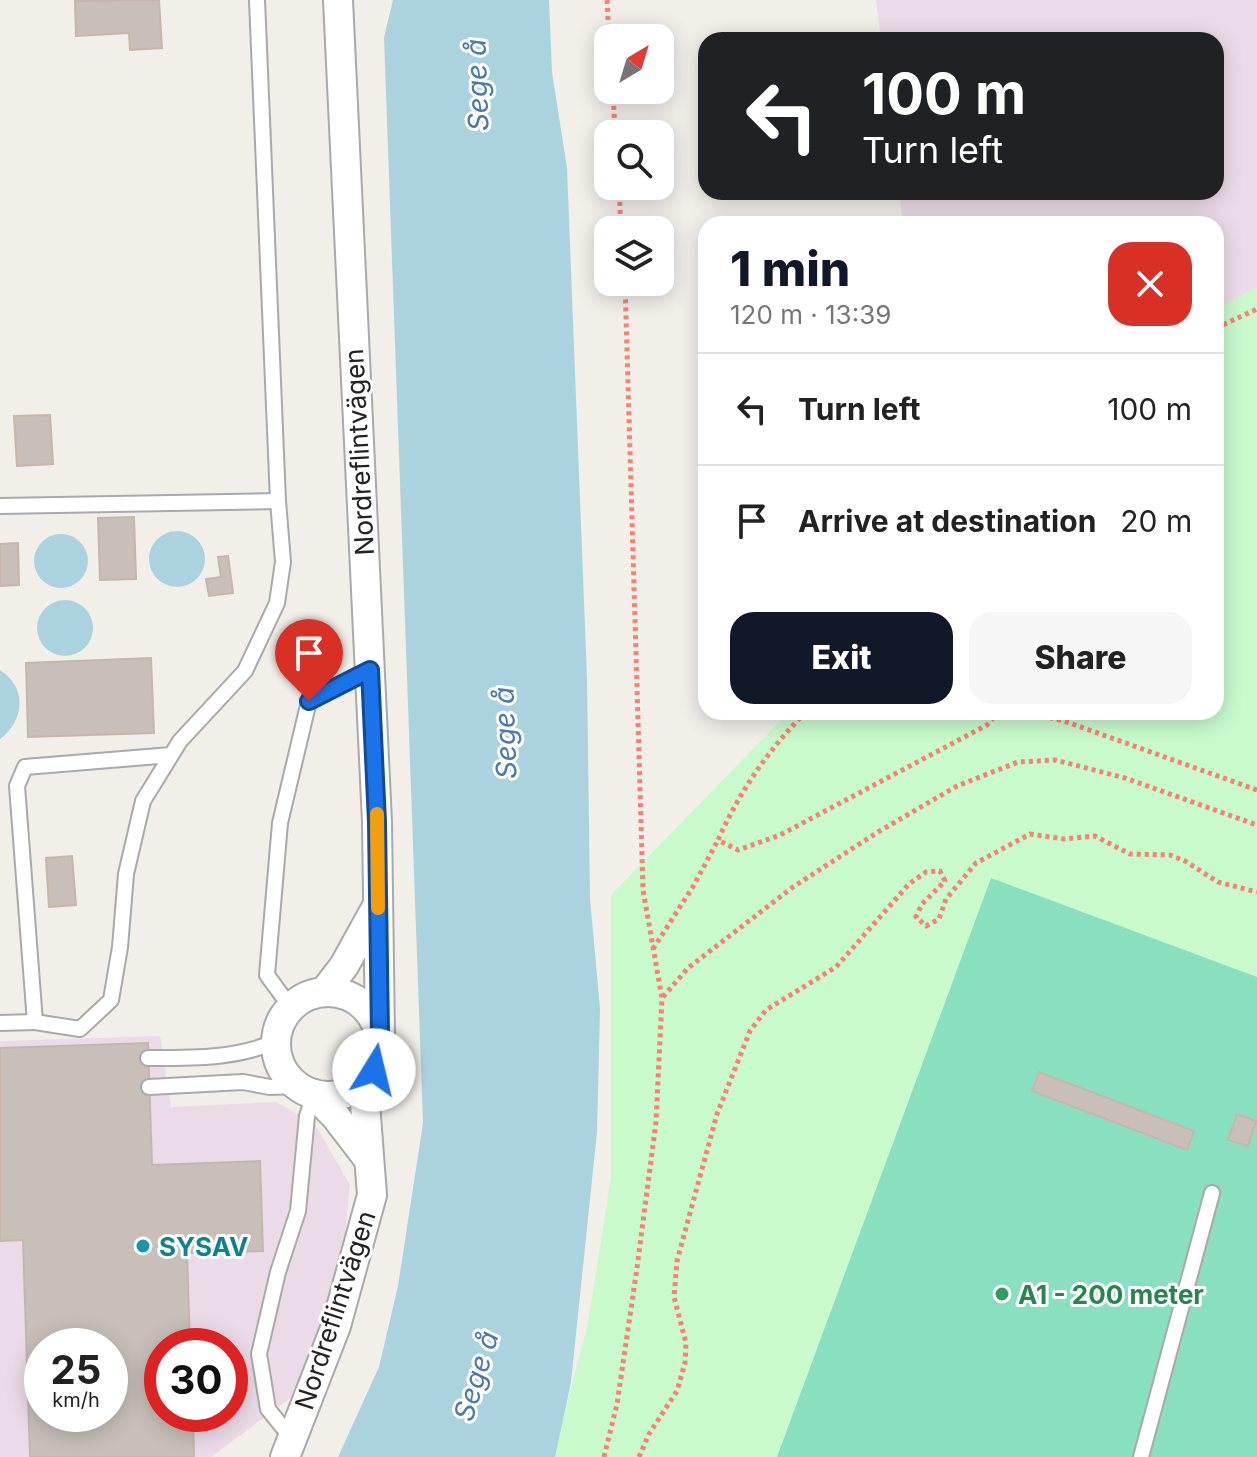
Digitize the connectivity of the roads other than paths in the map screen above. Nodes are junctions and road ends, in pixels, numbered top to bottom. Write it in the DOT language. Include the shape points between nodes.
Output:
graph roads {
  1 [pos="257,0"];
  2 [pos="338,0"];
  3 [pos="278,501"];
  4 [pos="0,506"];
  5 [pos="370,670"];
  6 [pos="171,755"];
  7 [pos="378,903"];
  8 [pos="324,992"];
  9 [pos="287,1002"];
  10 [pos="35,1022"];
  11 [pos="0,1023"];
  12 [pos="380,1036"];
  13 [pos="276,1041"];
  14 [pos="148,1058"];
  15 [pos="374,1070"];
  16 [pos="149,1087"];
  17 [pos="306,1090"];
  18 [pos="369,1160"];
  19 [pos="1212,1193"];
  20 [pos="289,1448"];
  21 [pos="1141,1457"];
  1 -- 3 [label="lane"];
  2 -- 5 [label="street, Nordreflintvägen"];
  3 -- 4 [label="lane"];
  3 -- 6 [label="lane" via="283,562 277,603 245,671"];
  5 -- 7 [label="street, Nordreflintvägen"];
  5 -- 9 [label="lane" via="309,701 280,823 267,975"];
  6 -- 10 [label="lane" via="143,801 126,874 111,1000 80,1029"];
  6 -- 10 [label="lane" via="25,767 17,786"];
  7 -- 8 [label="street, Nordreflintvägen"];
  7 -- 12 [label="street, Nordreflintvägen"];
  8 -- 9 [label="street"];
  8 -- 12 [label="street" via="364,1005"];
  9 -- 13 [label="street"];
  10 -- 11 [label="lane"];
  12 -- 15 [label="street"];
  13 -- 14 [label="lane" via="259,1049"];
  13 -- 17 [label="street" via="286,1074"];
  15 -- 17 [label="street" via="348,1092 331,1096"];
  15 -- 18 [label="street, Nordreflintvägen" via="365,1103"];
  16 -- 17 [label="lane" via="243,1082"];
  17 -- 18 [label="street" via="336,1117"];
  17 -- 20 [label="lane" via="298,1211 259,1354 268,1409"];
  18 -- 20 [label="street, Nordreflintvägen" via="372,1195 336,1326"];
  19 -- 21 [label="lane"];
}
